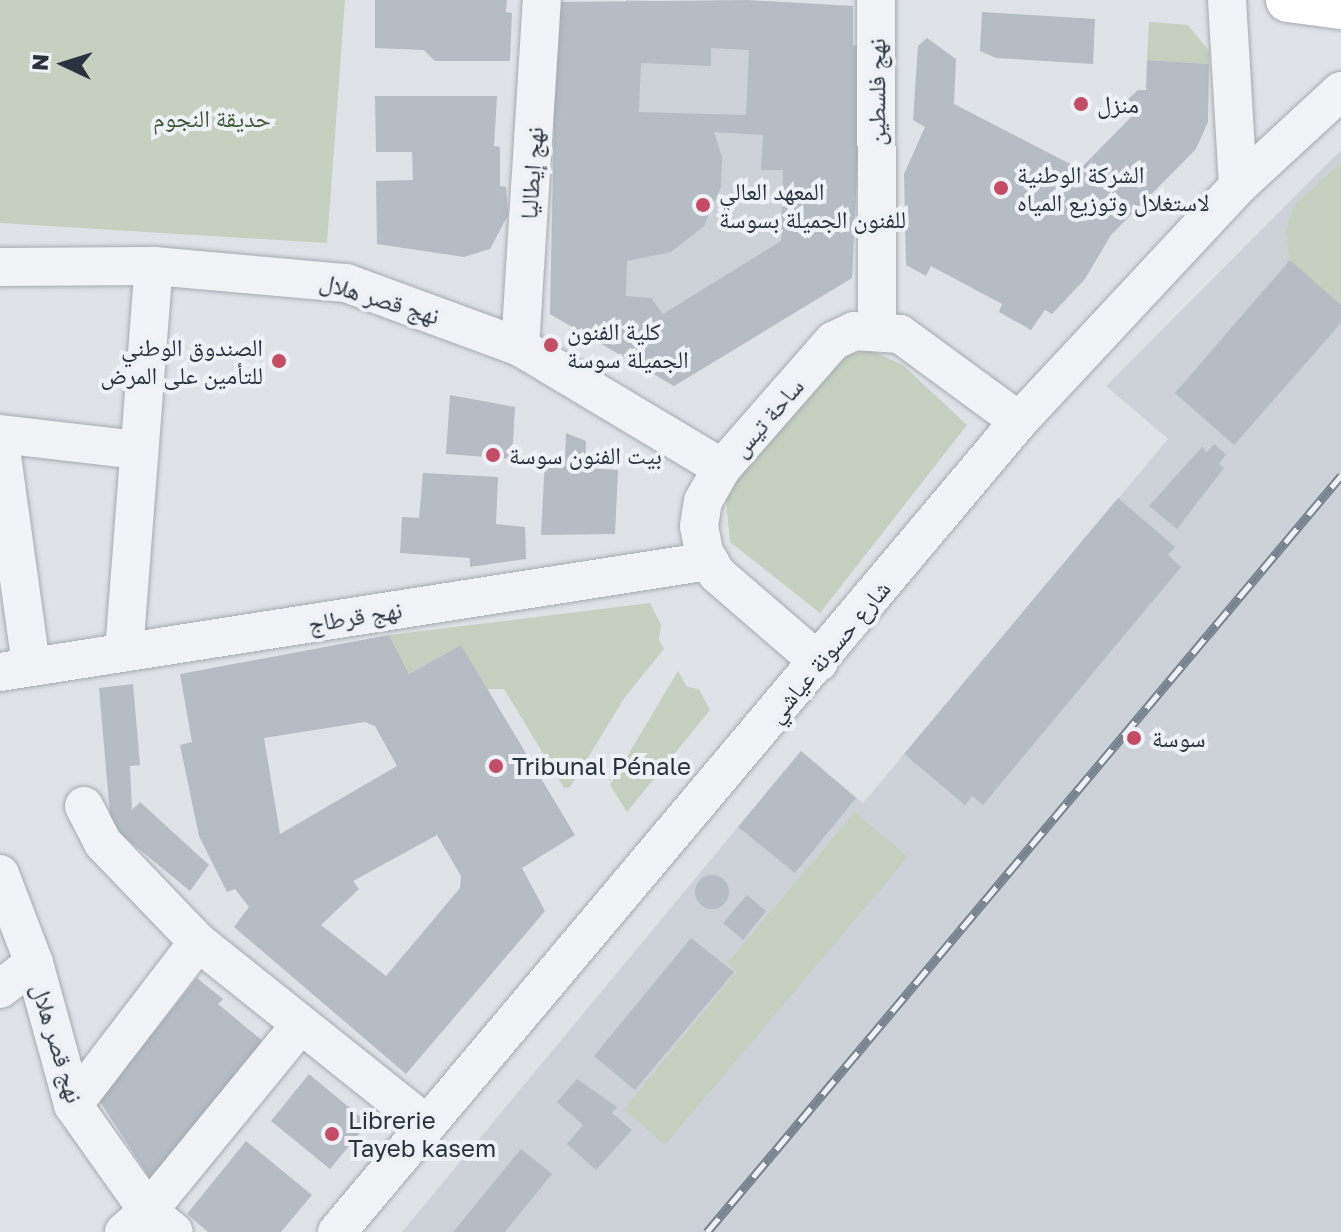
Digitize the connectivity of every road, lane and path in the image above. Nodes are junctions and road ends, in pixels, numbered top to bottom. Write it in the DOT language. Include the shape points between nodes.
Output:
graph roads {
  1 [pos="542,0"];
  2 [pos="876,0"];
  3 [pos="1227,0"];
  4 [pos="1288,0"];
  5 [pos="1341,7"];
  6 [pos="1341,91"];
  7 [pos="1238,186"];
  8 [pos="154,266"];
  9 [pos="0,267"];
  10 [pos="877,329"];
  11 [pos="520,347"];
  12 [pos="1019,421"];
  13 [pos="0,434"];
  14 [pos="0,442"];
  15 [pos="139,450"];
  16 [pos="722,468"];
  17 [pos="709,561"];
  18 [pos="124,652"];
  19 [pos="819,662"];
  20 [pos="16,669"];
  21 [pos="84,806"];
  22 [pos="0,874"];
  23 [pos="198,942"];
  24 [pos="34,963"];
  25 [pos="0,989"];
  26 [pos="300,1025"];
  27 [pos="73,1105"];
  28 [pos="427,1125"];
  29 [pos="149,1225"];
  30 [pos="337,1232"];
  1 -- 11 [label="street, نهج إيطاليا"];
  2 -- 10 [label="street, نهج فلسطين"];
  3 -- 7 [label="street"];
  4 -- 5 [label="main road"];
  6 -- 7 [label="street, شارع حسونة عياشي"];
  7 -- 12 [label="street, شارع حسونة عياشي"];
  8 -- 9 [label="street, نهج قصر هلال"];
  8 -- 11 [label="street, نهج قصر هلال" via="346,283"];
  8 -- 15 [label="street"];
  10 -- 12 [label="street" via="920,346"];
  10 -- 16 [label="street, ساحة تيس" via="833,341"];
  11 -- 16 [label="street, نهج قصر هلال"];
  12 -- 19 [label="street, شارع حسونة عياشي"];
  13 -- 15 [label="street"];
  14 -- 20 [label="street"];
  15 -- 18 [label="street"];
  16 -- 17 [label="street, ساحة تيس" via="703,501 699,526"];
  17 -- 18 [label="street, نهج قرطاج"];
  17 -- 19 [label="street, ساحة تيس" via="717,574"];
  18 -- 20 [label="street, نهج قرطاج"];
  19 -- 28 [label="street, شارع حسونة عياشي"];
  21 -- 23 [label="street" via="103,843"];
  22 -- 24 [label="street, نهج قصر هلال"];
  23 -- 26 [label="street"];
  23 -- 27 [label="street"];
  24 -- 25 [label="street"];
  24 -- 27 [label="street, نهج قصر هلال"];
  26 -- 28 [label="street"];
  26 -- 29 [label="street"];
  27 -- 29 [label="street, نهج قصر هلال"];
  28 -- 30 [label="street, شارع حسونة عياشي"];
}
